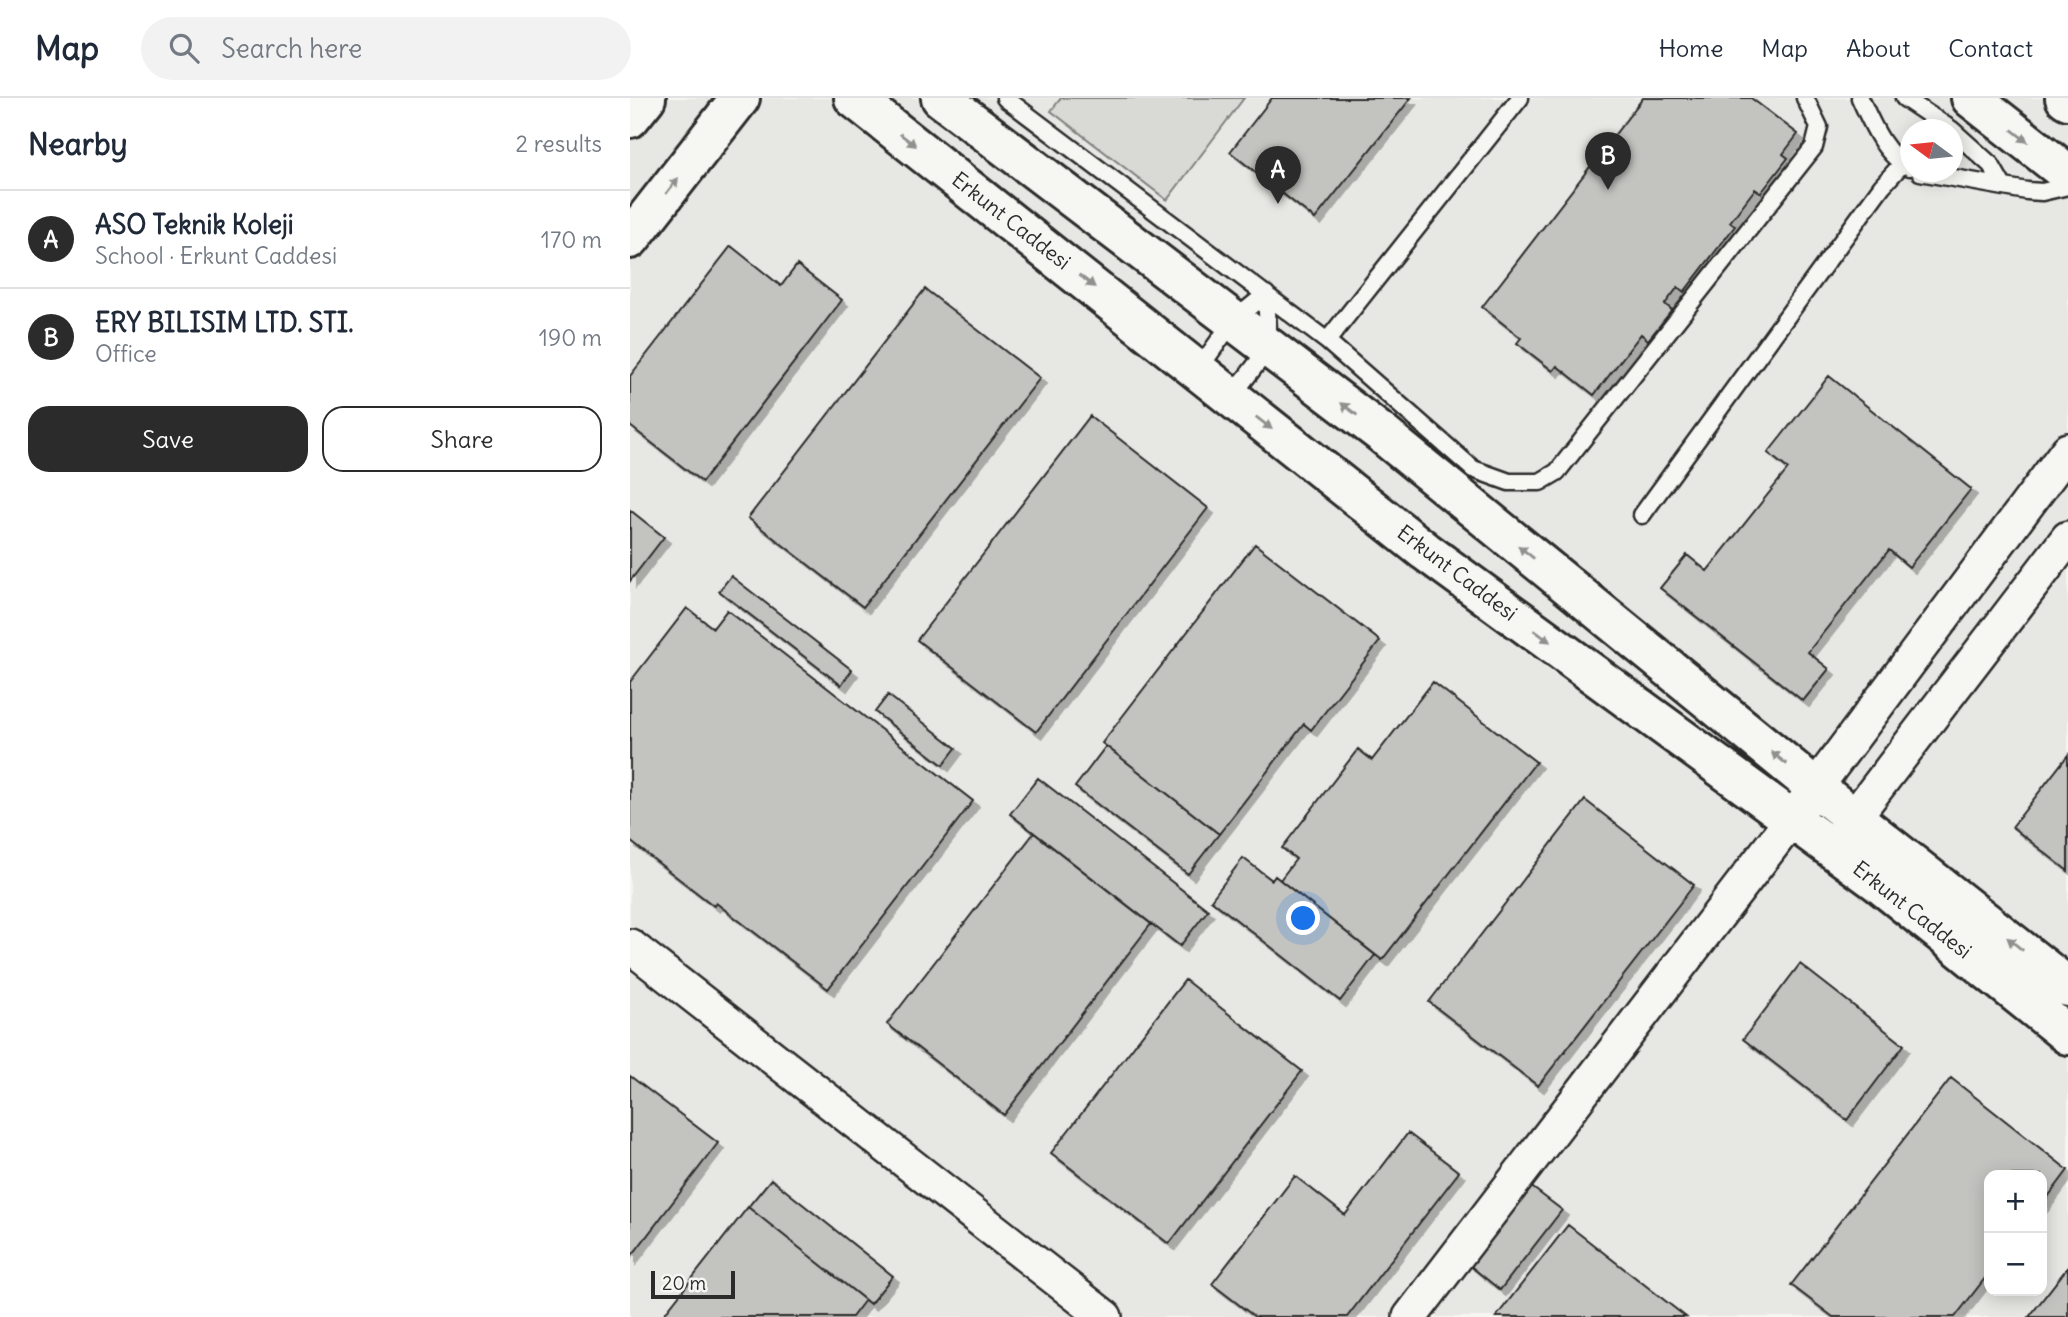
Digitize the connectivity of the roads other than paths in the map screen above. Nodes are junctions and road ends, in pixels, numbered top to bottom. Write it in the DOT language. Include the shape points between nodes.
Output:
graph roads {
  1 [pos="646,98"];
  2 [pos="740,98"];
  3 [pos="854,98"];
  4 [pos="941,98"];
  5 [pos="1005,98"];
  6 [pos="1520,98"];
  7 [pos="1805,98"];
  8 [pos="1860,98"];
  9 [pos="1904,98"];
  10 [pos="1971,98"];
  11 [pos="630,118"];
  12 [pos="1936,119"];
  13 [pos="1963,140"];
  14 [pos="1900,160"];
  15 [pos="1900,171"];
  16 [pos="2068,174"];
  17 [pos="1963,179"];
  18 [pos="2003,186"];
  19 [pos="2068,186"];
  20 [pos="630,239"];
  21 [pos="1266,294"];
  22 [pos="1233,321"];
  23 [pos="1328,341"];
  24 [pos="1269,348"];
  25 [pos="1198,370"];
  26 [pos="1231,397"];
  27 [pos="2068,450"];
  28 [pos="1642,515"];
  29 [pos="2068,538"];
  30 [pos="1816,788"];
  31 [pos="1855,817"];
  32 [pos="1792,819"];
  33 [pos="1830,848"];
  34 [pos="630,946"];
  35 [pos="2068,987"];
  36 [pos="2068,1035"];
  37 [pos="1105,1317"];
  38 [pos="1410,1317"];
  1 -- 11 [label="street"];
  20 -- 2 [label="street, one-way"];
  3 -- 25 [label="street, Erkunt Caddesi, one-way"];
  4 -- 22 [label="street"];
  5 -- 21 [label="lane"];
  6 -- 23 [label="lane"];
  7 -- 23 [label="lane" via="1819,127 1814,147 1557,472 1540,482 1509,482 1473,469"];
  8 -- 14 [label="lane" via="1887,148"];
  9 -- 12 [label="lane"];
  10 -- 16 [label="street, one-way"];
  13 -- 18 [label="lane" via="1991,164"];
  15 -- 28 [label="lane" via="1882,186"];
  17 -- 18 [label="lane"];
  18 -- 19 [label="lane" via="2042,192"];
  21 -- 22 [label="lane"];
  21 -- 23 [label="lane"];
  21 -- 24 [label="lane"];
  22 -- 24 [label="street"];
  22 -- 25 [label="lane"];
  24 -- 26 [label="lane"];
  30 -- 24 [label="street, one-way" via="1392,442"];
  25 -- 26 [label="street, Erkunt Caddesi"];
  26 -- 32 [label="street, Erkunt Caddesi, one-way" via="1426,551"];
  27 -- 30 [label="street"];
  29 -- 31 [label="street"];
  30 -- 31 [label="street"];
  30 -- 32 [label="street"];
  31 -- 33 [label="street"];
  35 -- 31 [label="street, one-way"];
  32 -- 33 [label="street, Erkunt Caddesi"];
  32 -- 38 [label="street"];
  33 -- 36 [label="street, Erkunt Caddesi"];
  34 -- 37 [label="street"];
}
